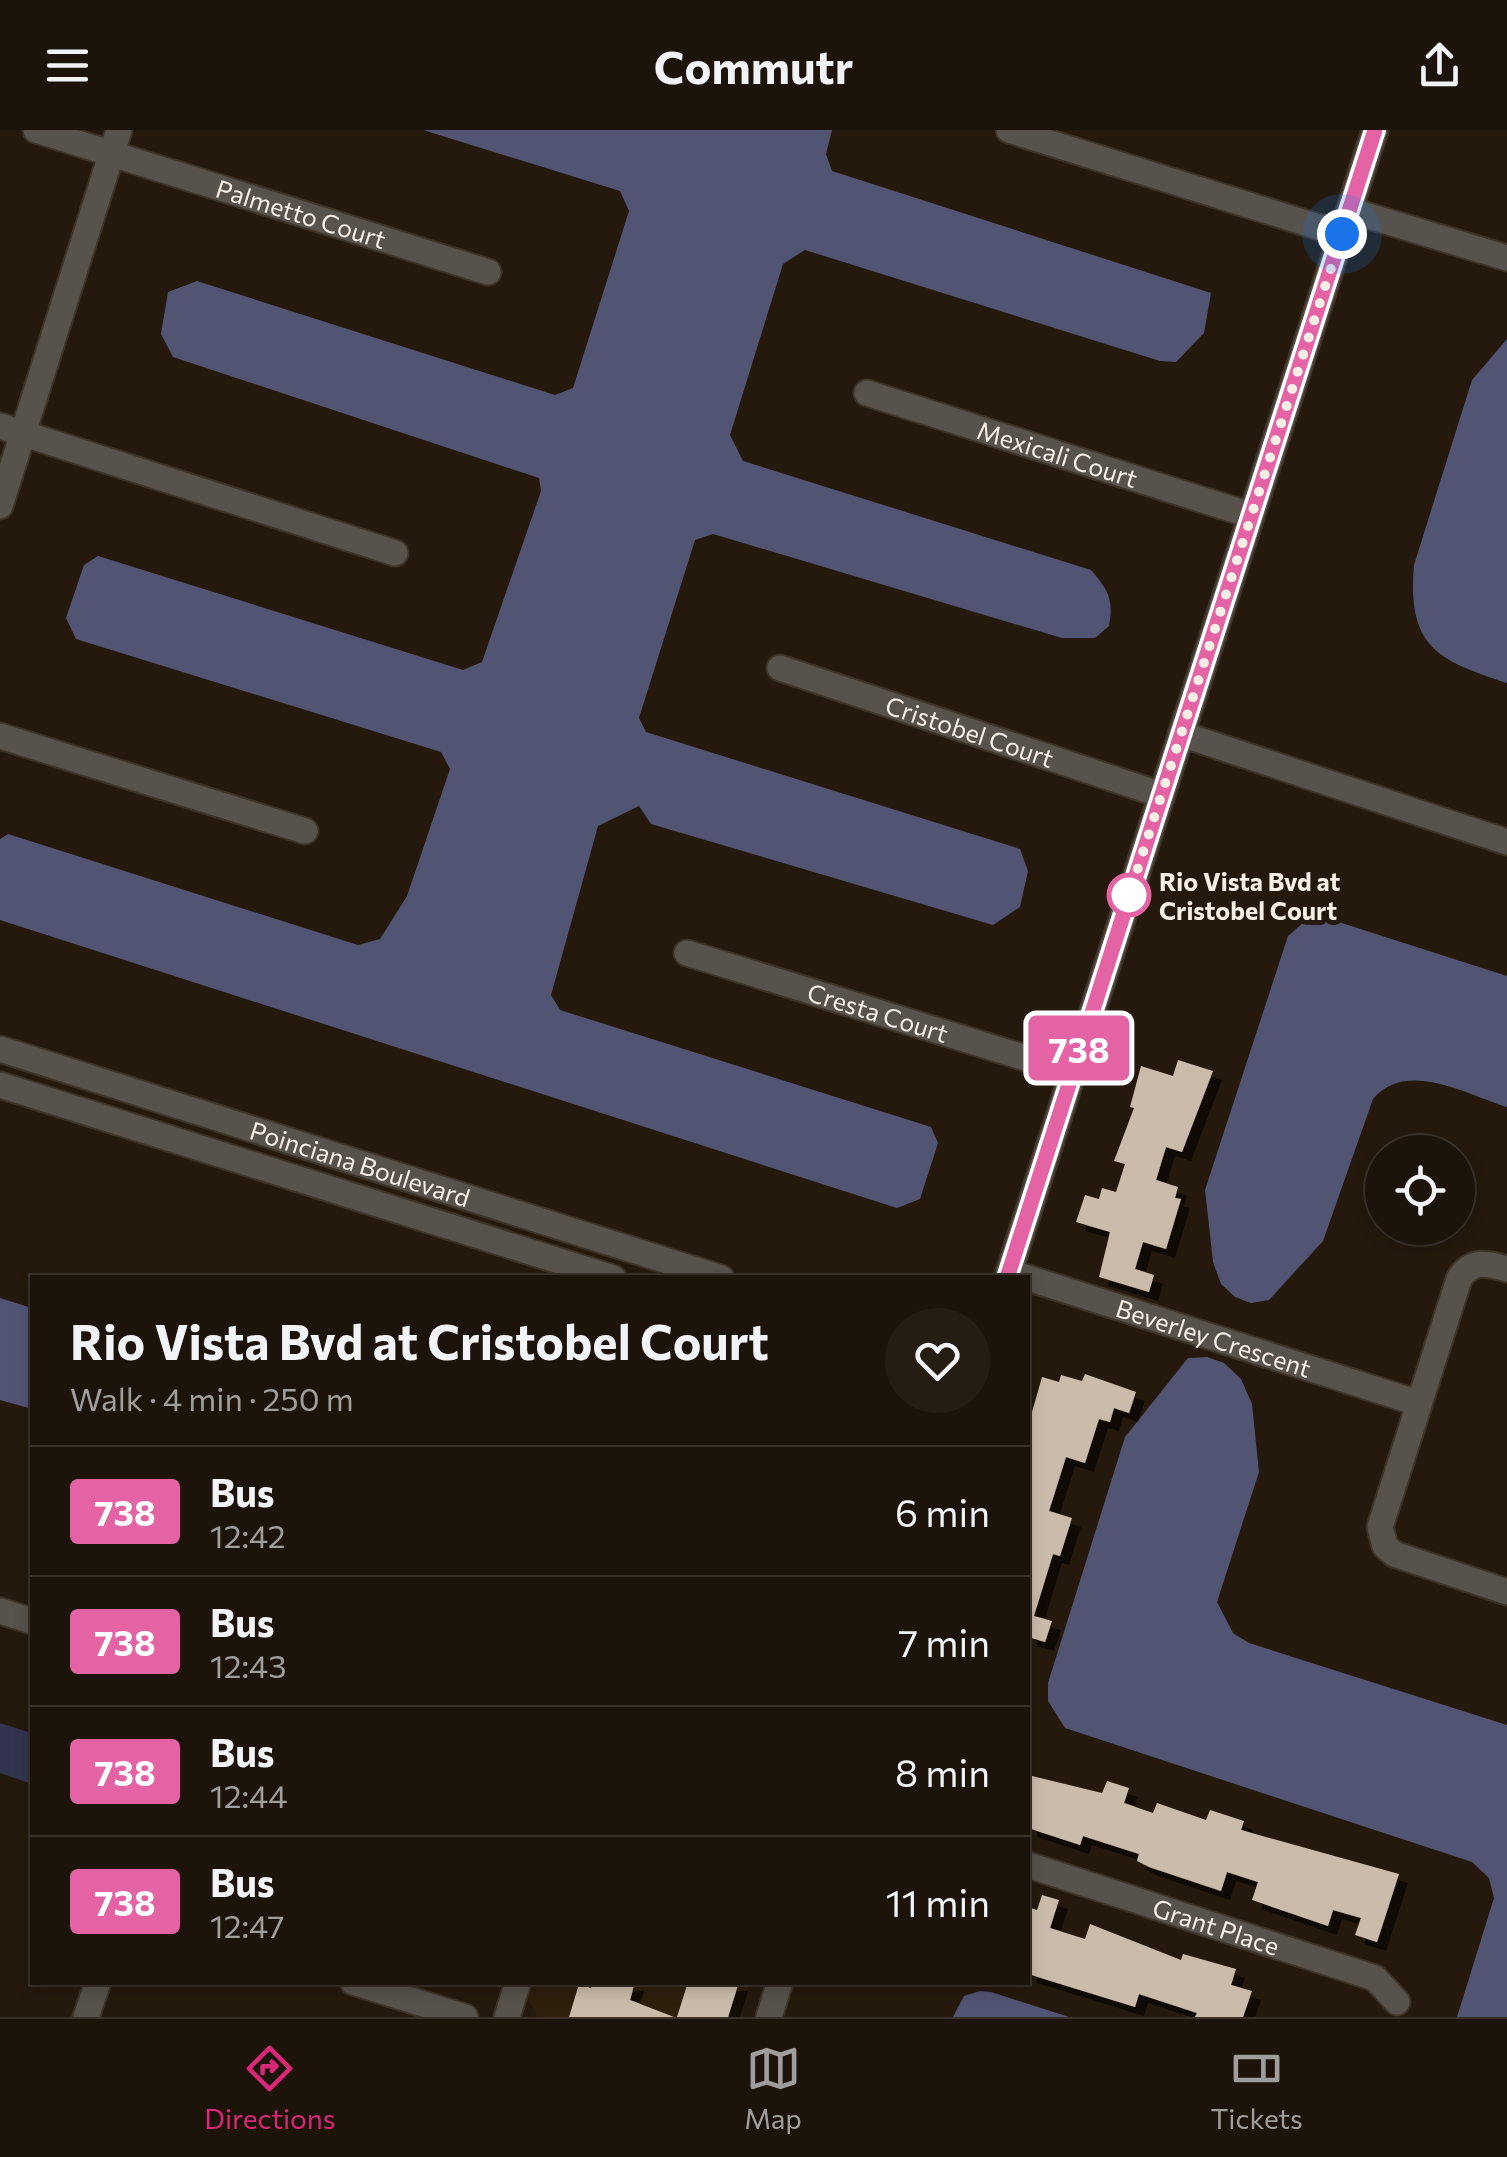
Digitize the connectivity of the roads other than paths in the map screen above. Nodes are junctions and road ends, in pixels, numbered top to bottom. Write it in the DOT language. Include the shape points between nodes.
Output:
graph roads {
  1 [pos="36,130"];
  2 [pos="1009,130"];
  3 [pos="1375,130"];
  4 [pos="115,142"];
  5 [pos="1345,222"];
  6 [pos="1507,258"];
  7 [pos="488,272"];
  8 [pos="867,393"];
  9 [pos="12,430"];
  10 [pos="0,506"];
  11 [pos="1250,515"];
  12 [pos="395,553"];
  13 [pos="780,668"];
  14 [pos="1181,734"];
  15 [pos="0,736"];
  16 [pos="1162,795"];
  17 [pos="305,832"];
  18 [pos="1507,842"];
  19 [pos="687,953"];
  20 [pos="0,1049"];
  21 [pos="1071,1072"];
  22 [pos="0,1085"];
  23 [pos="190,1109"];
  24 [pos="180,1140"];
  25 [pos="552,1224"];
  26 [pos="539,1267"];
  27 [pos="1507,1269"];
  28 [pos="1008,1274"];
  29 [pos="593,1275"];
  30 [pos="712,1275"];
  31 [pos="1030,1281"];
  32 [pos="1418,1402"];
  33 [pos="1507,1592"];
  34 [pos="0,1611"];
  35 [pos="30,1621"];
  36 [pos="1030,1866"];
  37 [pos="97,1985"];
  38 [pos="361,1985"];
  39 [pos="517,1985"];
  40 [pos="779,1985"];
  41 [pos="1398,2002"];
  42 [pos="452,2015"];
  43 [pos="86,2017"];
  44 [pos="507,2017"];
  45 [pos="769,2017"];
  1 -- 4 [label="street, Palmetto Court"];
  2 -- 5 [label="street"];
  3 -- 5 [label="street"];
  4 -- 7 [label="street, Palmetto Court"];
  4 -- 9 [label="street"];
  5 -- 6 [label="street"];
  5 -- 11 [label="street"];
  8 -- 11 [label="street, Mexicali Court"];
  9 -- 10 [label="street"];
  9 -- 12 [label="street"];
  11 -- 14 [label="street"];
  13 -- 16 [label="street, Cristobel Court"];
  14 -- 16 [label="street"];
  14 -- 18 [label="street"];
  15 -- 17 [label="street"];
  16 -- 21 [label="street"];
  19 -- 21 [label="street, Cresta Court"];
  20 -- 23 [label="street, Poinciana Boulevard"];
  21 -- 28 [label="street"];
  22 -- 24 [label="street, Poinciana Boulevard"];
  23 -- 24 [label="street"];
  23 -- 25 [label="street, Poinciana Boulevard"];
  24 -- 26 [label="street, Poinciana Boulevard"];
  25 -- 26 [label="street"];
  25 -- 30 [label="street, Poinciana Boulevard"];
  26 -- 29 [label="street, Poinciana Boulevard"];
  27 -- 32 [label="street" via="1481,1263 1464,1270"];
  31 -- 32 [label="street, Beverley Crescent"];
  32 -- 33 [label="street" via="1383,1515 1385,1546 1406,1560"];
  34 -- 35 [label="street"];
  36 -- 41 [label="street, Grant Place" via="1375,1978"];
  37 -- 43 [label="street"];
  38 -- 42 [label="street"];
  39 -- 44 [label="street"];
  40 -- 45 [label="street"];
}
